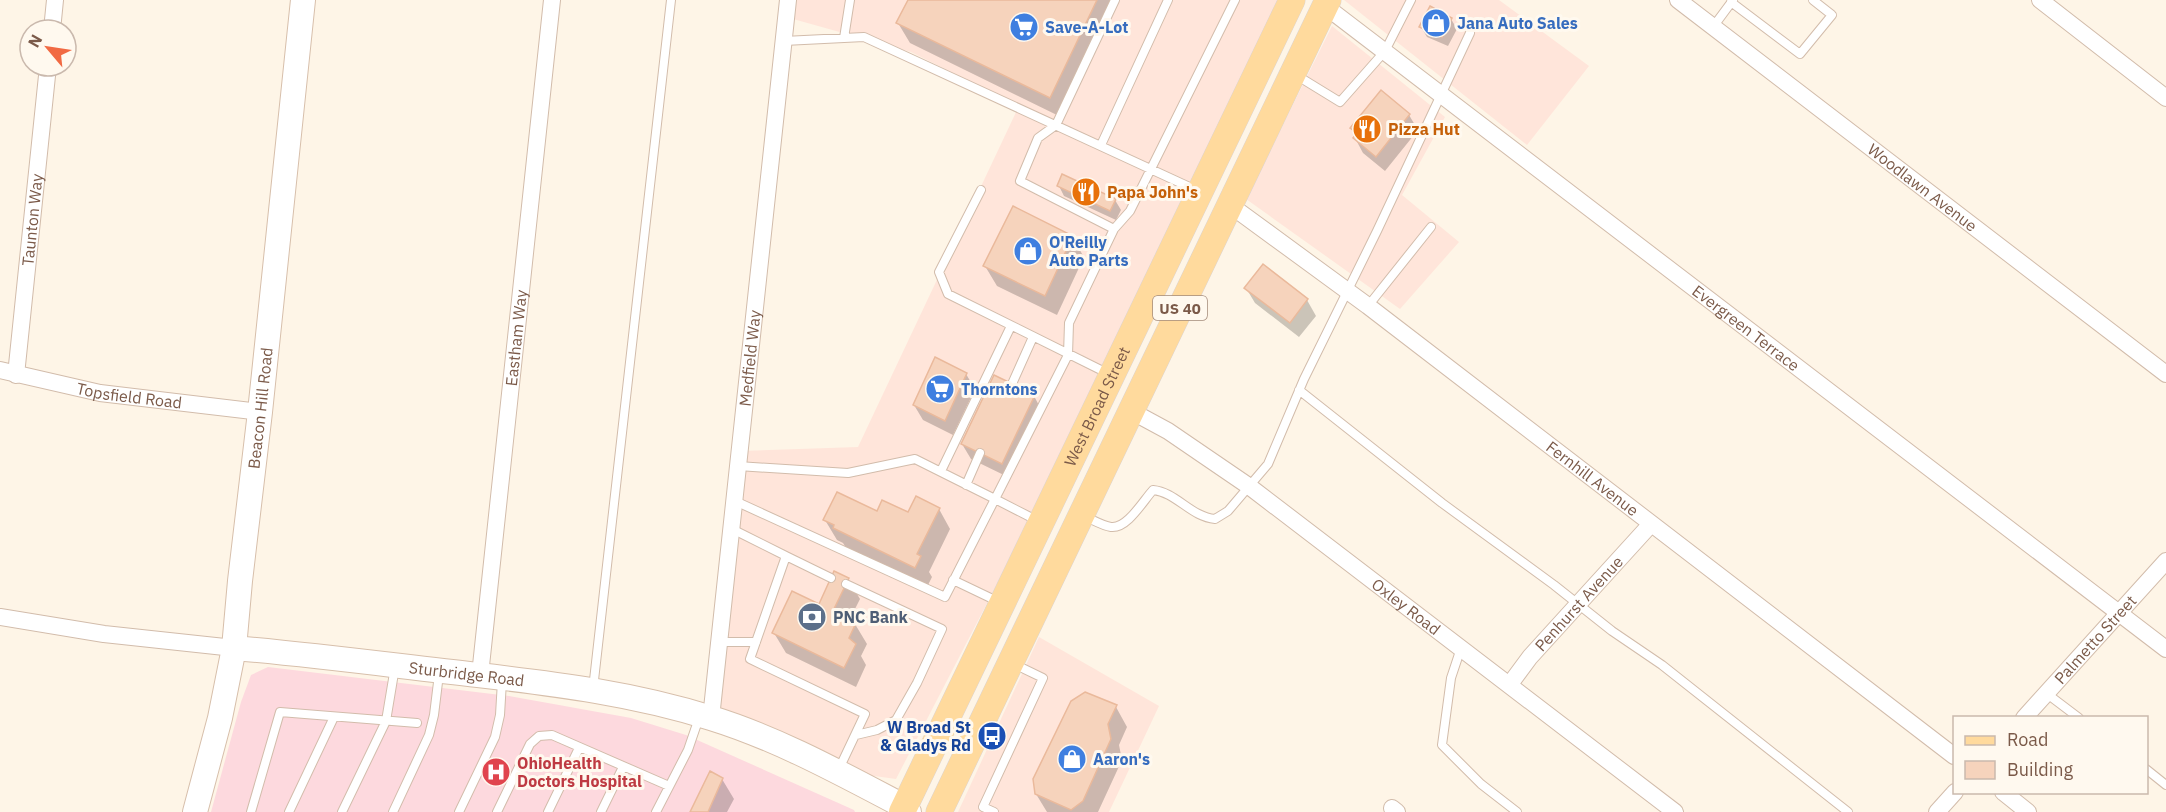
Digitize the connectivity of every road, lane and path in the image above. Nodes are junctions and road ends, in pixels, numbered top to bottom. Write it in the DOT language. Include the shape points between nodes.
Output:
graph roads {
  1 [pos="55,0"];
  2 [pos="303,0"];
  3 [pos="552,0"];
  4 [pos="671,0"];
  5 [pos="788,0"];
  6 [pos="850,0"];
  7 [pos="1115,0"];
  8 [pos="1168,0"];
  9 [pos="1235,0"];
  10 [pos="1292,0"];
  11 [pos="1411,0"];
  12 [pos="1678,0"];
  13 [pos="1813,0"];
  14 [pos="2040,0"];
  15 [pos="1732,1"];
  16 [pos="1320,2"];
  17 [pos="53,18"];
  18 [pos="1713,27"];
  19 [pos="1470,33"];
  20 [pos="844,38"];
  21 [pos="784,41"];
  22 [pos="1385,51"];
  23 [pos="1293,74"];
  24 [pos="46,78"];
  25 [pos="1441,94"];
  26 [pos="2166,98"];
  27 [pos="1056,125"];
  28 [pos="1101,145"];
  29 [pos="1152,169"];
  30 [pos="981,190"];
  31 [pos="1199,192"];
  32 [pos="1230,205"];
  33 [pos="1431,227"];
  34 [pos="1114,229"];
  35 [pos="1348,291"];
  36 [pos="1368,306"];
  37 [pos="1011,326"];
  38 [pos="1033,337"];
  39 [pos="1068,355"];
  40 [pos="8,373"];
  41 [pos="1112,375"];
  42 [pos="2166,375"];
  43 [pos="1012,384"];
  44 [pos="1299,390"];
  45 [pos="1131,411"];
  46 [pos="260,412"];
  47 [pos="980,453"];
  48 [pos="738,466"];
  49 [pos="941,471"];
  50 [pos="966,484"];
  51 [pos="1250,487"];
  52 [pos="995,499"];
  53 [pos="735,501"];
  54 [pos="1081,515"];
  55 [pos="1041,523"];
  56 [pos="1651,524"];
  57 [pos="732,529"];
  58 [pos="786,556"];
  59 [pos="2166,561"];
  60 [pos="831,578"];
  61 [pos="953,580"];
  62 [pos="846,584"];
  63 [pos="1002,604"];
  64 [pos="1578,604"];
  65 [pos="2119,613"];
  66 [pos="0,617"];
  67 [pos="1029,626"];
  68 [pos="719,642"];
  69 [pos="756,642"];
  70 [pos="1461,647"];
  71 [pos="234,648"];
  72 [pos="2166,649"];
  73 [pos="1011,663"];
  74 [pos="395,665"];
  75 [pos="439,670"];
  76 [pos="491,676"];
  77 [pos="1510,684"];
  78 [pos="593,689"];
  79 [pos="2046,693"];
  80 [pos="705,716"];
  81 [pos="2025,716"];
  82 [pos="2078,716"];
  83 [pos="334,717"];
  84 [pos="386,721"];
  85 [pos="417,723"];
  86 [pos="856,735"];
  87 [pos="579,748"];
  88 [pos="1953,755"];
  89 [pos="623,767"];
  90 [pos="837,771"];
  91 [pos="2148,771"];
  92 [pos="2166,785"];
  93 [pos="669,786"];
  94 [pos="1953,794"];
  95 [pos="2006,794"];
  96 [pos="905,810"];
  97 [pos="195,812"];
  98 [pos="252,812"];
  99 [pos="289,812"];
  100 [pos="342,812"];
  101 [pos="393,812"];
  102 [pos="459,812"];
  103 [pos="497,812"];
  104 [pos="548,812"];
  105 [pos="601,812"];
  106 [pos="656,812"];
  107 [pos="939,812"];
  108 [pos="994,812"];
  109 [pos="1517,812"];
  110 [pos="1675,812"];
  111 [pos="1848,812"];
  112 [pos="1937,812"];
  113 [pos="2028,812"];
  1 -- 17 [label="street"];
  2 -- 46 [label="street, Beacon Hill Road"];
  3 -- 76 [label="street, Eastham Way"];
  4 -- 78 [label="lane"];
  5 -- 21 [label="street, Medfield Way"];
  6 -- 20 [label="lane"];
  7 -- 27 [label="lane"];
  8 -- 28 [label="lane"];
  9 -- 29 [label="lane"];
  10 -- 31 [label="main road, West Broad Street / US 40"];
  11 -- 22 [label="lane"];
  12 -- 18 [label="street, Woodlawn Avenue"];
  13 -- 15 [label="lane" via="1832,15 1800,54"];
  14 -- 26 [label="street"];
  15 -- 18 [label="lane"];
  16 -- 22 [label="street, Evergreen Terrace"];
  16 -- 23 [label="main road, West Broad Street / US 40"];
  16 -- 32 [label="main road" via="1235,157 1227,181"];
  18 -- 42 [label="street, Woodlawn Avenue"];
  19 -- 25 [label="lane"];
  20 -- 21 [label="lane"];
  20 -- 27 [label="lane" via="864,37"];
  21 -- 48 [label="street, Medfield Way"];
  22 -- 23 [label="lane" via="1340,102"];
  22 -- 25 [label="street, Evergreen Terrace"];
  23 -- 32 [label="main road, West Broad Street / US 40"];
  24 -- 40 [label="street, Taunton Way"];
  25 -- 35 [label="lane"];
  25 -- 65 [label="street, Evergreen Terrace"];
  27 -- 28 [label="lane"];
  27 -- 34 [label="lane" via="1038,138 1020,181"];
  28 -- 29 [label="lane"];
  29 -- 31 [label="lane"];
  29 -- 34 [label="lane" via="1130,211"];
  30 -- 37 [label="lane" via="939,272 948,294"];
  31 -- 41 [label="main road, West Broad Street / US 40"];
  32 -- 35 [label="street, Fernhill Avenue"];
  32 -- 45 [label="main road, West Broad Street / US 40"];
  33 -- 36 [label="lane"];
  34 -- 39 [label="lane" via="1069,323"];
  35 -- 36 [label="street, Fernhill Avenue"];
  35 -- 44 [label="lane"];
  36 -- 56 [label="street, Fernhill Avenue"];
  37 -- 38 [label="lane"];
  37 -- 49 [label="lane"];
  38 -- 39 [label="lane"];
  38 -- 43 [label="lane"];
  39 -- 41 [label="lane"];
  39 -- 52 [label="lane"];
  40 -- 46 [label="street, Topsfield Road" via="100,393"];
  41 -- 55 [label="main road, West Broad Street / US 40"];
  41 -- 67 [label="main road" via="1117,386 1116,398 1036,585"];
  44 -- 51 [label="lane" via="1268,464"];
  44 -- 64 [label="lane"];
  45 -- 51 [label="street, Oxley Road" via="1168,430"];
  45 -- 54 [label="main road, West Broad Street / US 40"];
  46 -- 71 [label="street, Beacon Hill Road"];
  47 -- 50 [label="lane"];
  48 -- 49 [label="lane" via="849,473 915,459"];
  48 -- 53 [label="street, Medfield Way"];
  49 -- 50 [label="lane"];
  50 -- 52 [label="lane"];
  51 -- 54 [label="lane" via="1215,519 1198,515 1162,491 1153,490 1119,527"];
  51 -- 70 [label="street, Oxley Road"];
  52 -- 55 [label="lane"];
  52 -- 61 [label="lane"];
  53 -- 57 [label="street, Medfield Way"];
  53 -- 61 [label="lane" via="945,597"];
  54 -- 67 [label="main road, West Broad Street / US 40"];
  55 -- 63 [label="main road, West Broad Street / US 40"];
  56 -- 64 [label="street, Penhurst Avenue"];
  56 -- 88 [label="street, Fernhill Avenue"];
  57 -- 58 [label="lane"];
  57 -- 68 [label="street, Medfield Way"];
  58 -- 60 [label="lane"];
  58 -- 69 [label="lane"];
  59 -- 65 [label="street, Palmetto Street"];
  61 -- 63 [label="lane"];
  62 -- 86 [label="lane" via="942,629 896,720"];
  63 -- 96 [label="main road, West Broad Street / US 40"];
  64 -- 77 [label="street, Penhurst Avenue"];
  64 -- 111 [label="lane"];
  65 -- 72 [label="street, Evergreen Terrace"];
  65 -- 79 [label="street, Palmetto Street"];
  66 -- 71 [label="street, Sturbridge Road" via="104,634"];
  67 -- 73 [label="main road, West Broad Street / US 40"];
  68 -- 69 [label="lane"];
  68 -- 80 [label="street, Medfield Way"];
  69 -- 86 [label="lane" via="750,659 865,714"];
  70 -- 77 [label="street, Oxley Road"];
  70 -- 109 [label="lane" via="1451,678 1442,745 1481,784"];
  71 -- 74 [label="street, Sturbridge Road"];
  71 -- 97 [label="street, Beacon Hill Road"];
  73 -- 107 [label="main road, West Broad Street / US 40"];
  73 -- 108 [label="lane" via="1043,678 983,807"];
  74 -- 75 [label="street, Sturbridge Road"];
  74 -- 84 [label="lane"];
  75 -- 76 [label="street, Sturbridge Road"];
  75 -- 101 [label="lane" via="429,735"];
  76 -- 78 [label="street, Sturbridge Road"];
  76 -- 102 [label="lane" via="500,715 495,736"];
  77 -- 110 [label="street, Oxley Road"];
  78 -- 80 [label="street, Sturbridge Road"];
  79 -- 81 [label="street, Palmetto Street"];
  79 -- 82 [label="lane"];
  80 -- 90 [label="street, Sturbridge Road"];
  80 -- 93 [label="lane"];
  83 -- 84 [label="lane"];
  83 -- 98 [label="lane" via="280,712"];
  83 -- 99 [label="lane"];
  84 -- 85 [label="lane"];
  84 -- 100 [label="lane"];
  86 -- 90 [label="lane"];
  87 -- 89 [label="lane"];
  87 -- 103 [label="lane" via="552,735 539,736 530,744"];
  87 -- 104 [label="lane"];
  89 -- 93 [label="lane"];
  89 -- 105 [label="lane"];
  90 -- 96 [label="street, Sturbridge Road"];
  91 -- 92 [label="lane"];
  93 -- 106 [label="lane"];
  94 -- 112 [label="street"];
  95 -- 113 [label="street"];
}
